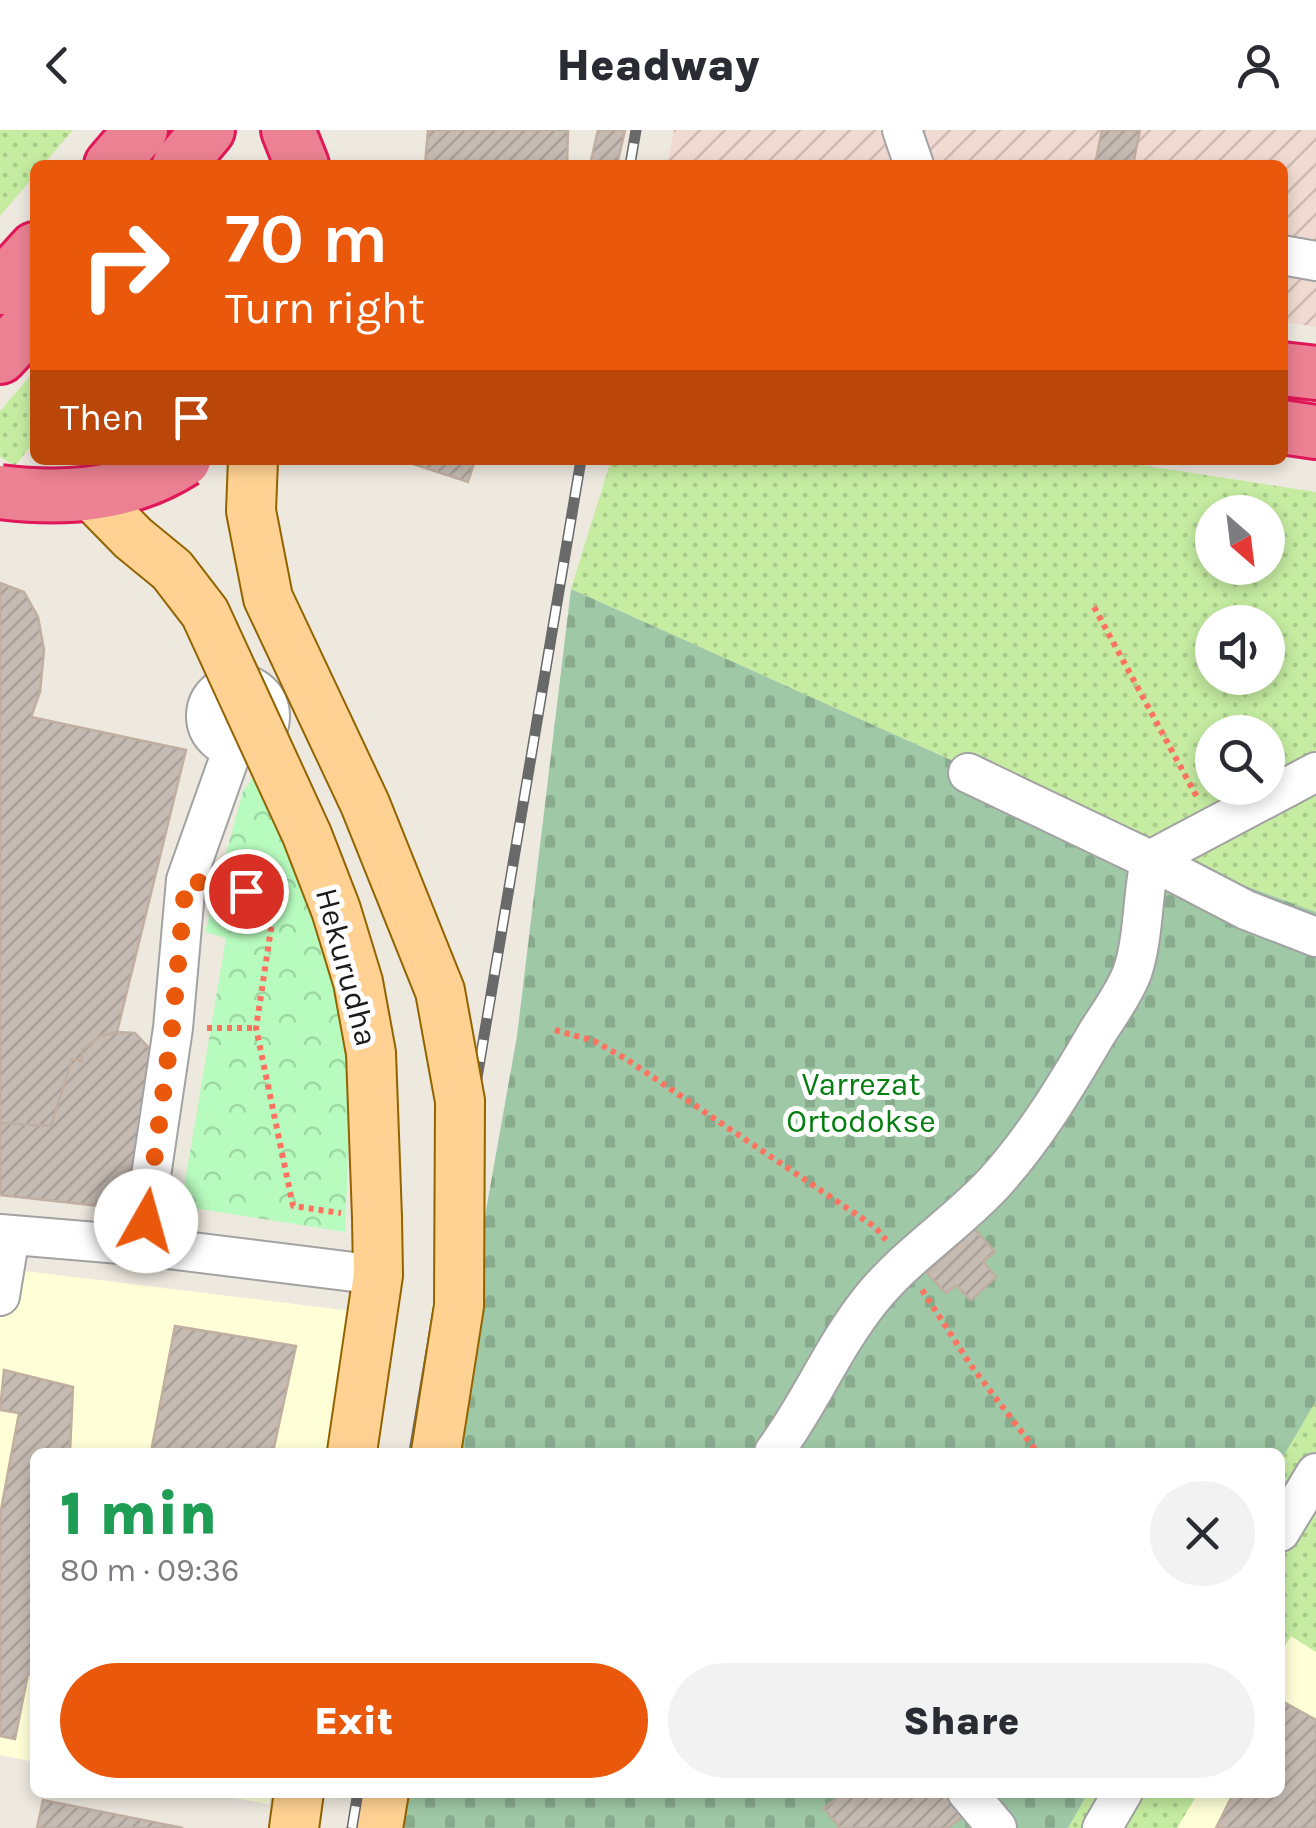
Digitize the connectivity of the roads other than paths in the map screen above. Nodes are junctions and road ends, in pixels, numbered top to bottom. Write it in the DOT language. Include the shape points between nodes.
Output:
graph roads {
  1 [pos="141,130"];
  2 [pos="902,130"];
  3 [pos="114,160"];
  4 [pos="912,160"];
  5 [pos="30,255"];
  6 [pos="1288,256"];
  7 [pos="1316,261"];
  8 [pos="0,288"];
  9 [pos="30,324"];
  10 [pos="0,357"];
  11 [pos="1288,370"];
  12 [pos="1316,373"];
  13 [pos="1288,428"];
  14 [pos="1316,432"];
  15 [pos="176,465"];
  16 [pos="254,465"];
  17 [pos="104,476"];
  18 [pos="0,492"];
  19 [pos="1316,772"];
  20 [pos="968,773"];
  21 [pos="1150,860"];
  22 [pos="1316,937"];
  23 [pos="5,1235"];
  24 [pos="144,1246"];
  25 [pos="378,1275"];
  26 [pos="0,1296"];
  27 [pos="353,1448"];
  28 [pos="437,1448"];
  29 [pos="776,1448"];
  30 [pos="1316,1472"];
  31 [pos="1285,1524"];
  32 [pos="298,1798"];
  33 [pos="383,1798"];
  34 [pos="972,1798"];
  35 [pos="1120,1798"];
  36 [pos="294,1828"];
  37 [pos="378,1828"];
  38 [pos="997,1828"];
  39 [pos="1102,1828"];
  1 -- 3 [label="highway"];
  2 -- 4 [label="street"];
  5 -- 8 [label="highway"];
  6 -- 7 [label="street"];
  9 -- 10 [label="highway"];
  11 -- 12 [label="highway"];
  13 -- 14 [label="highway"];
  15 -- 17 [label="highway, bridge" via="113,490"];
  16 -- 28 [label="main road, Hekurudha, bridge" via="251,512 268,598 365,804 440,990 454,1064 460,1101 459,1306"];
  17 -- 18 [label="highway, bridge" via="50,498"];
  17 -- 24 [label="street" via="226,686 210,700 206,720 215,738 233,748 186,880"];
  17 -- 25 [label="main road, Hekurudha, bridge" via="133,538 172,570 205,613 307,835 352,964 371,1053"];
  19 -- 21 [label="street"];
  20 -- 21 [label="street"];
  21 -- 22 [label="street"];
  21 -- 29 [label="street" via="1131,976 1051,1112 994,1182 904,1261 843,1338"];
  23 -- 24 [label="street"];
  23 -- 26 [label="street"];
  24 -- 25 [label="street"];
  25 -- 27 [label="main road, Hekurudha"];
  30 -- 31 [label="street"];
  32 -- 36 [label="main road"];
  33 -- 37 [label="main road"];
  34 -- 38 [label="street"];
  35 -- 39 [label="street"];
}
